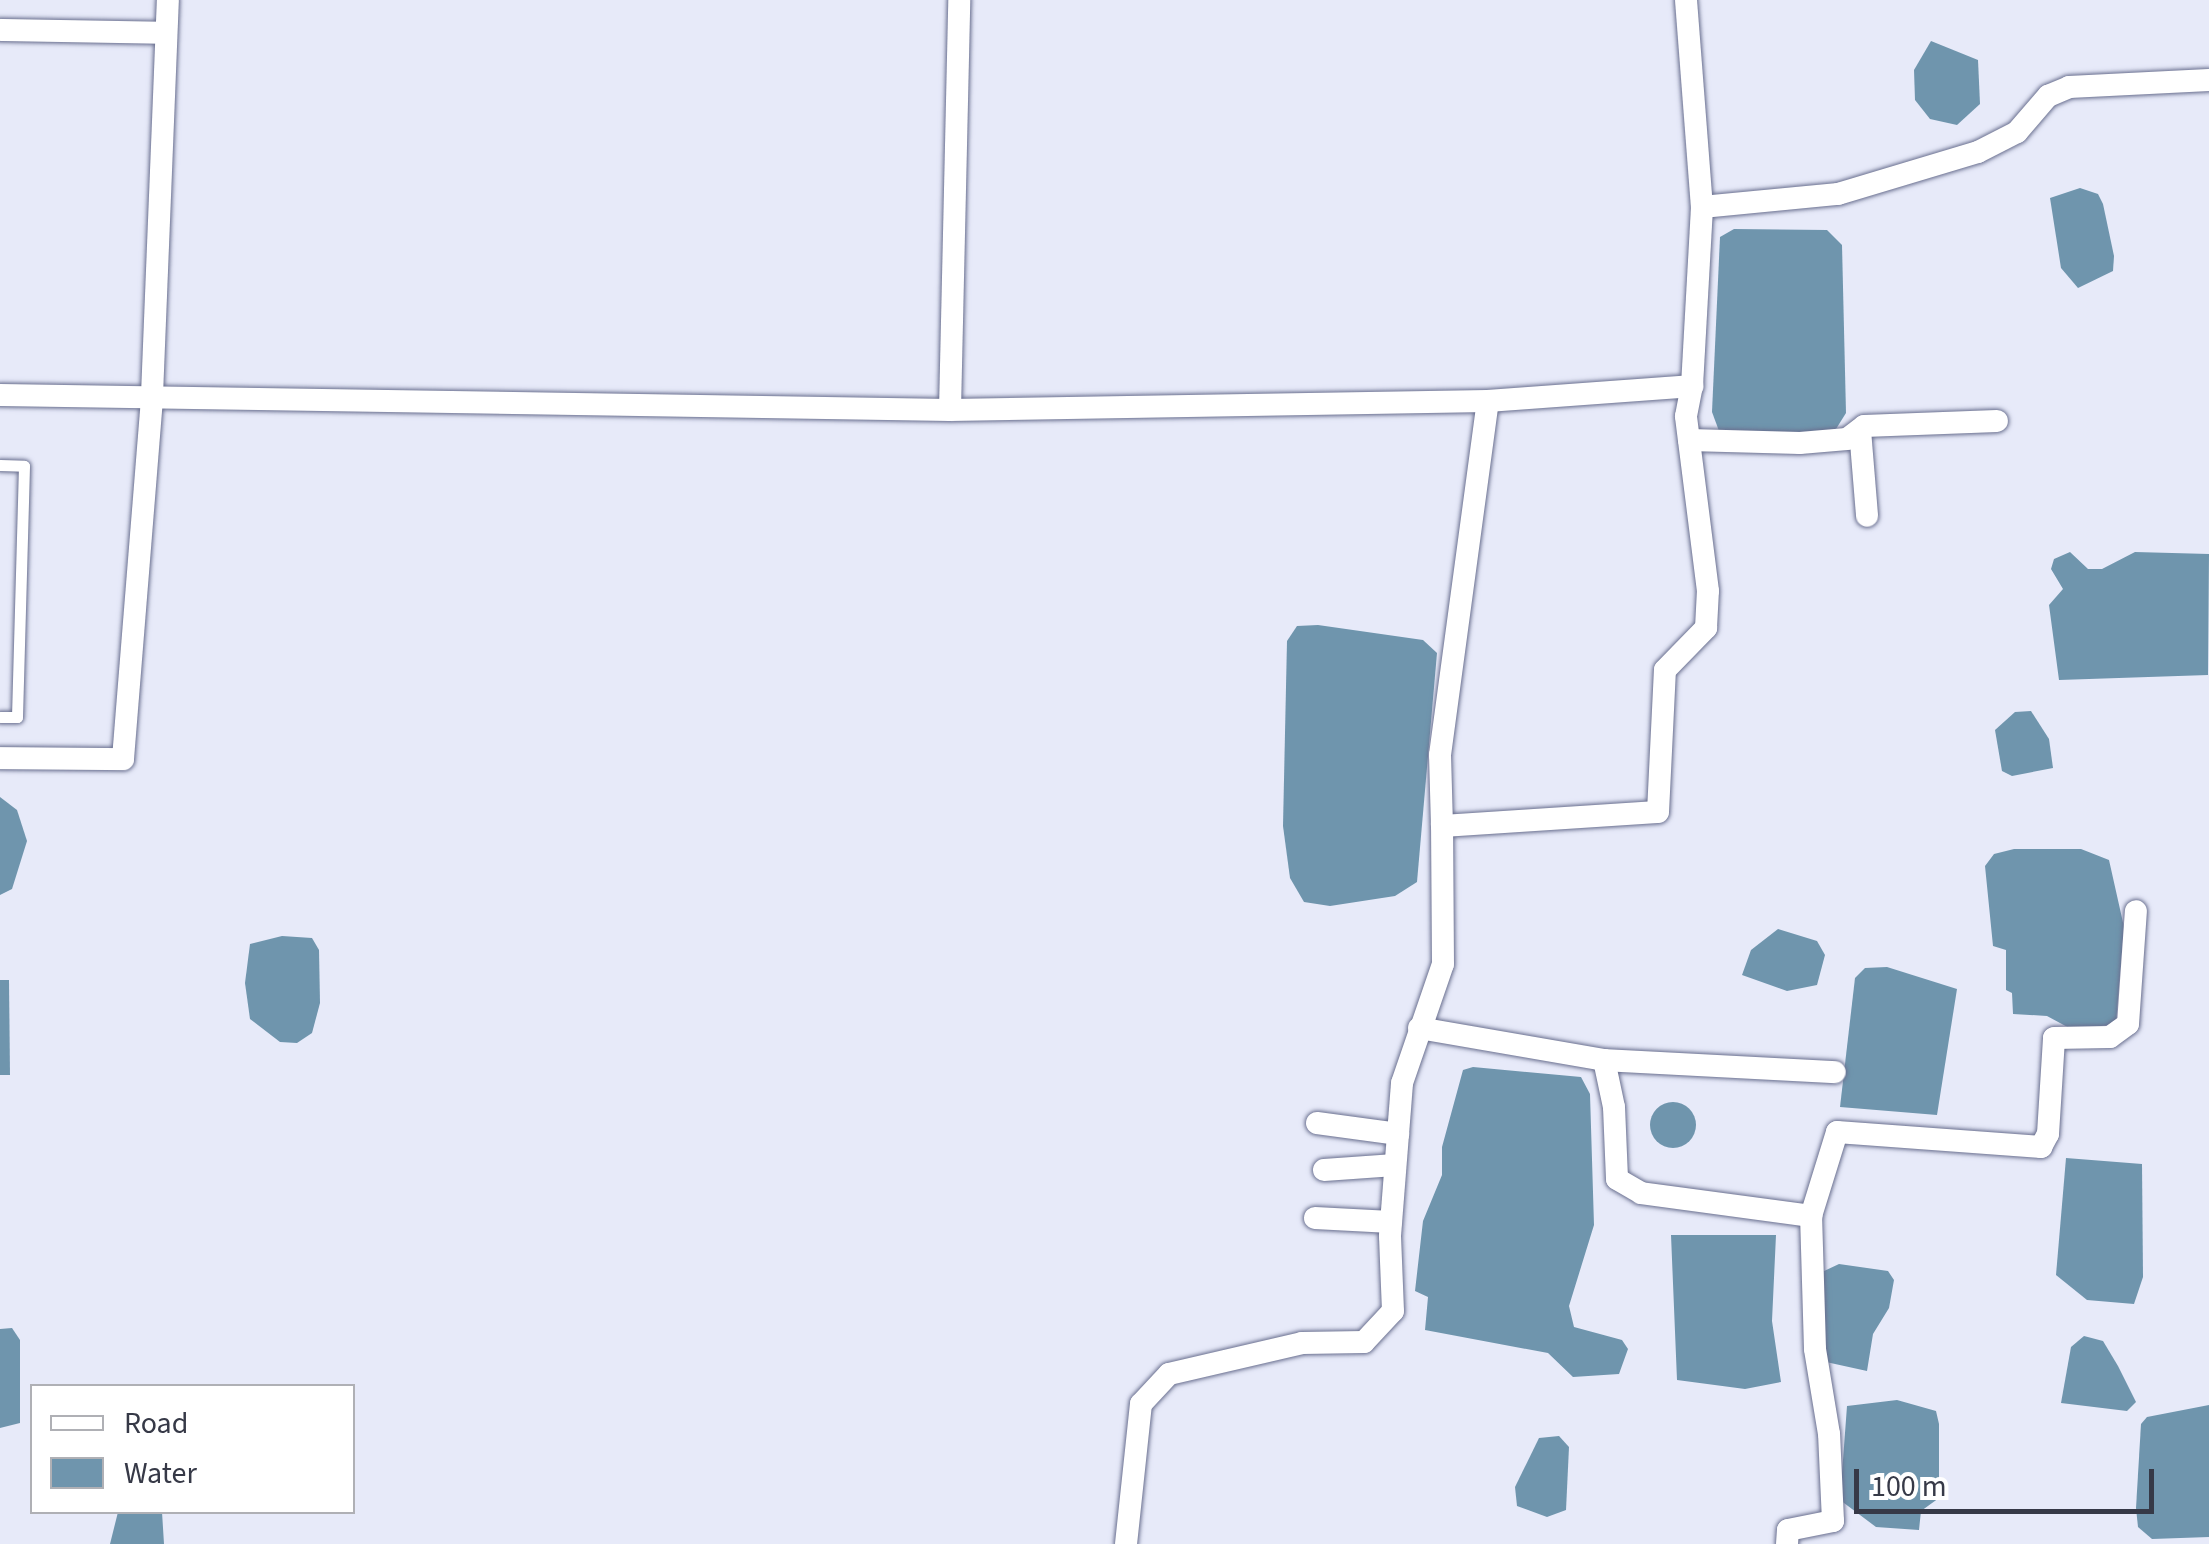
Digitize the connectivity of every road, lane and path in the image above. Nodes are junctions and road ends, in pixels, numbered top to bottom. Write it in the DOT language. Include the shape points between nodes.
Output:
graph roads {
  1 [pos="168,0"];
  2 [pos="959,0"];
  3 [pos="1686,0"];
  4 [pos="0,30"];
  5 [pos="165,32"];
  6 [pos="2209,80"];
  7 [pos="1702,206"];
  8 [pos="1692,386"];
  9 [pos="0,395"];
  10 [pos="152,395"];
  11 [pos="1488,402"];
  12 [pos="950,410"];
  13 [pos="1997,421"];
  14 [pos="1860,430"];
  15 [pos="1689,440"];
  16 [pos="0,465"];
  17 [pos="1866,516"];
  18 [pos="0,717"];
  19 [pos="0,758"];
  20 [pos="1442,826"];
  21 [pos="2136,911"];
  22 [pos="1419,1028"];
  23 [pos="1604,1060"];
  24 [pos="1835,1072"];
  25 [pos="1317,1123"];
  26 [pos="1398,1134"];
  27 [pos="1396,1165"];
  28 [pos="1324,1170"];
  29 [pos="1811,1216"];
  30 [pos="1315,1218"];
  31 [pos="1391,1222"];
  32 [pos="1126,1544"];
  33 [pos="1787,1544"];
  1 -- 5 [label="street"];
  2 -- 12 [label="street"];
  3 -- 7 [label="street"];
  4 -- 5 [label="street"];
  5 -- 10 [label="street"];
  6 -- 7 [label="street" via="2069,88 2048,96 2017,132 1978,152 1838,194"];
  7 -- 8 [label="street"];
  8 -- 11 [label="street"];
  8 -- 15 [label="street"];
  9 -- 10 [label="street"];
  10 -- 12 [label="street"];
  10 -- 19 [label="street" via="123,759"];
  11 -- 12 [label="street"];
  11 -- 20 [label="street" via="1440,755"];
  13 -- 14 [label="street"];
  14 -- 15 [label="street" via="1847,439 1800,443"];
  14 -- 17 [label="street"];
  15 -- 20 [label="street" via="1708,591 1706,628 1665,670 1658,812"];
  16 -- 18 [label="lane" via="24,466 16,717"];
  20 -- 22 [label="street" via="1443,964"];
  21 -- 29 [label="street" via="2128,1024 2110,1037 2054,1038 2048,1134 2041,1146 1836,1132"];
  22 -- 23 [label="street"];
  22 -- 26 [label="street" via="1402,1083"];
  23 -- 24 [label="street"];
  23 -- 29 [label="street" via="1617,1178 1641,1194"];
  25 -- 26 [label="street"];
  26 -- 27 [label="street"];
  27 -- 28 [label="street"];
  27 -- 31 [label="street"];
  29 -- 33 [label="street" via="1815,1349 1830,1434 1832,1521 1788,1530"];
  30 -- 31 [label="street"];
  31 -- 32 [label="street" via="1393,1312 1364,1342 1302,1343 1232,1358 1170,1374 1154,1388 1141,1404"];
}
